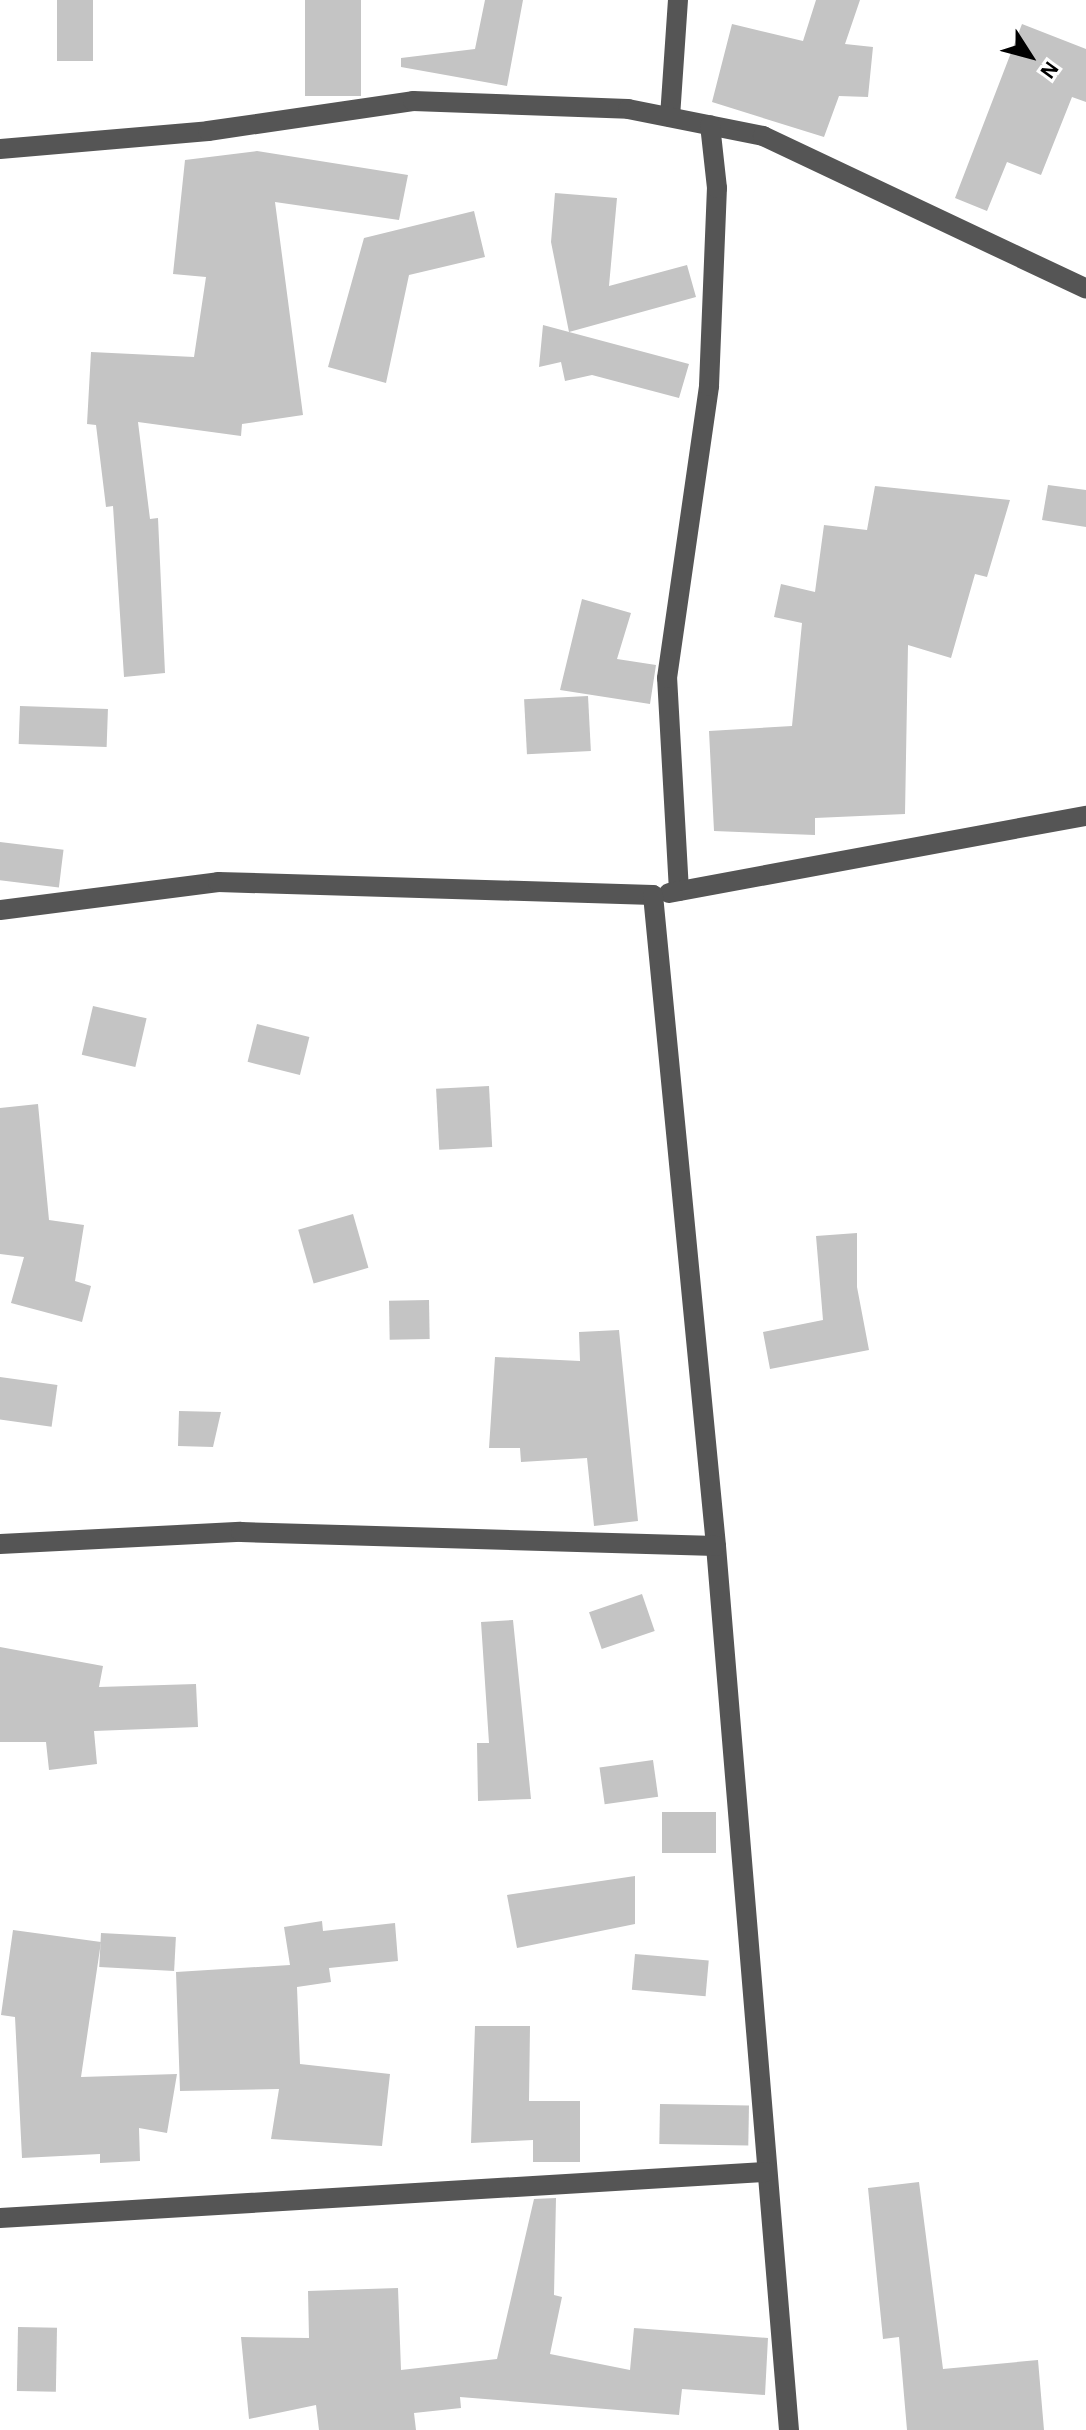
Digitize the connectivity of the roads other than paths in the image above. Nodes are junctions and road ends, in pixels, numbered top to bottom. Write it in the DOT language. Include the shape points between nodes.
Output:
graph roads {
  1 [pos="678,0"];
  2 [pos="670,117"];
  3 [pos="710,125"];
  4 [pos="0,149"];
  5 [pos="1086,289"];
  6 [pos="1086,816"];
  7 [pos="679,891"];
  8 [pos="653,895"];
  9 [pos="0,910"];
  10 [pos="0,1544"];
  11 [pos="716,1546"];
  12 [pos="766,2172"];
  13 [pos="0,2218"];
  14 [pos="789,2430"];
  1 -- 2 [label="street"];
  2 -- 3 [label="street"];
  2 -- 4 [label="street" via="413,101 208,131"];
  3 -- 5 [label="street" via="763,136"];
  3 -- 7 [label="street" via="717,188 709,386 667,678"];
  6 -- 7 [label="street"];
  7 -- 8 [label="street"];
  8 -- 9 [label="street" via="218,882"];
  8 -- 11 [label="street"];
  10 -- 11 [label="street" via="241,1532"];
  11 -- 12 [label="street"];
  12 -- 13 [label="street"];
  12 -- 14 [label="street"];
}
